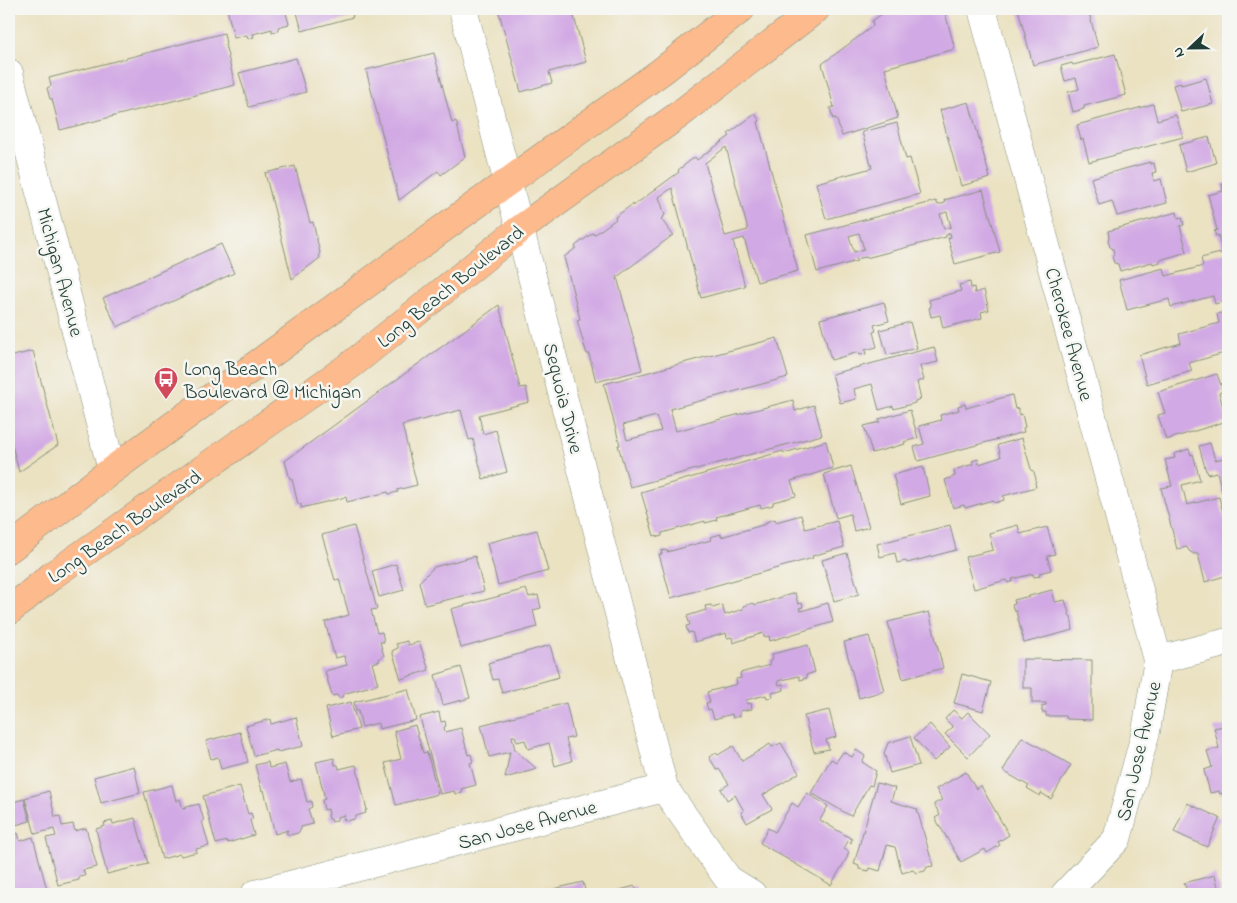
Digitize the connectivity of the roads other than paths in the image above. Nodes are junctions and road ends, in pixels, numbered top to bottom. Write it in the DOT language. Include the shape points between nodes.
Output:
graph roads {
  1 [pos="462,9"];
  2 [pos="741,9"];
  3 [pos="816,9"];
  4 [pos="982,9"];
  5 [pos="9,73"];
  6 [pos="507,183"];
  7 [pos="520,229"];
  8 [pos="112,470"];
  9 [pos="9,549"];
  10 [pos="9,611"];
  11 [pos="1228,642"];
  12 [pos="1158,660"];
  13 [pos="664,788"];
  14 [pos="255,894"];
  15 [pos="752,894"];
  16 [pos="1065,894"];
  1 -- 6 [label="street, Sequoia Drive"];
  2 -- 6 [label="main road" via="662,71"];
  3 -- 7 [label="main road, Long Beach Boulevard" via="680,114"];
  4 -- 12 [label="street, Cherokee Avenue"];
  5 -- 8 [label="street, Michigan Avenue"];
  6 -- 7 [label="street, Sequoia Drive"];
  6 -- 8 [label="main road"];
  7 -- 10 [label="main road, Long Beach Boulevard" via="352,364 54,574"];
  7 -- 13 [label="street, Sequoia Drive"];
  8 -- 9 [label="main road"];
  11 -- 12 [label="street, San Jose Avenue"];
  12 -- 16 [label="street, San Jose Avenue" via="1146,731 1117,839"];
  13 -- 14 [label="street, San Jose Avenue"];
  13 -- 15 [label="street" via="728,880"];
}
